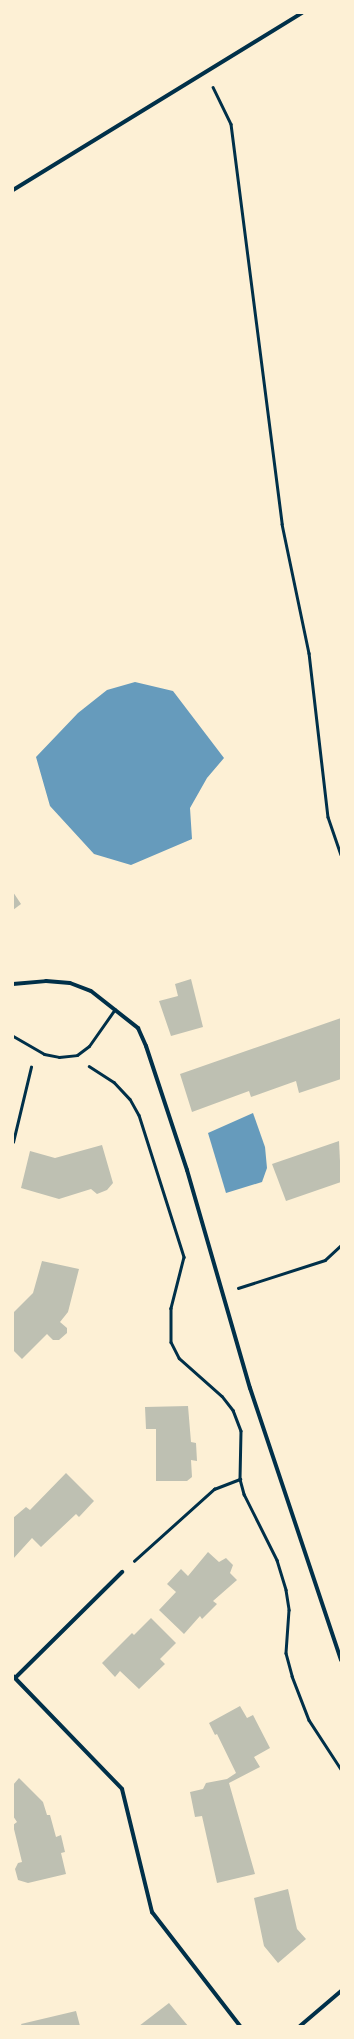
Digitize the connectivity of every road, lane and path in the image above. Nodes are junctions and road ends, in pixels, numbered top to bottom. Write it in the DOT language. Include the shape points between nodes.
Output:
graph roads {
  1 [pos="302,13"];
  2 [pos="206,72"];
  3 [pos="13,190"];
  4 [pos="341,854"];
  5 [pos="13,984"];
  6 [pos="115,1008"];
  7 [pos="13,1036"];
  8 [pos="36,1049"];
  9 [pos="77,1055"];
  10 [pos="13,1142"];
  11 [pos="341,1245"];
  12 [pos="222,1293"];
  13 [pos="240,1479"];
  14 [pos="122,1572"];
  15 [pos="341,1660"];
  16 [pos="14,1677"];
  17 [pos="341,1769"];
  18 [pos="341,1991"];
  19 [pos="240,2026"];
  20 [pos="300,2026"];
  1 -- 2 [label="street"];
  2 -- 3 [label="street"];
  2 -- 4 [label="path" via="231,124 282,524 309,653 328,817"];
  5 -- 6 [label="street" via="46,981 70,983"];
  6 -- 9 [label="lane" via="89,1046"];
  6 -- 12 [label="street" via="138,1028 146,1046"];
  7 -- 8 [label="lane"];
  8 -- 9 [label="lane" via="59,1057"];
  8 -- 10 [label="path"];
  9 -- 13 [label="path" via="114,1082 130,1099 139,1115 184,1258 171,1308 171,1342 179,1358 222,1396 233,1410 241,1431"];
  11 -- 12 [label="path" via="325,1260"];
  12 -- 15 [label="street" via="250,1388"];
  13 -- 14 [label="path" via="214,1489 175,1521"];
  13 -- 17 [label="path" via="260,1529 278,1560 286,1590 289,1610 286,1653 292,1676 309,1720"];
  14 -- 16 [label="street"];
  16 -- 19 [label="street" via="122,1789 152,1912"];
  18 -- 20 [label="street"];
}
